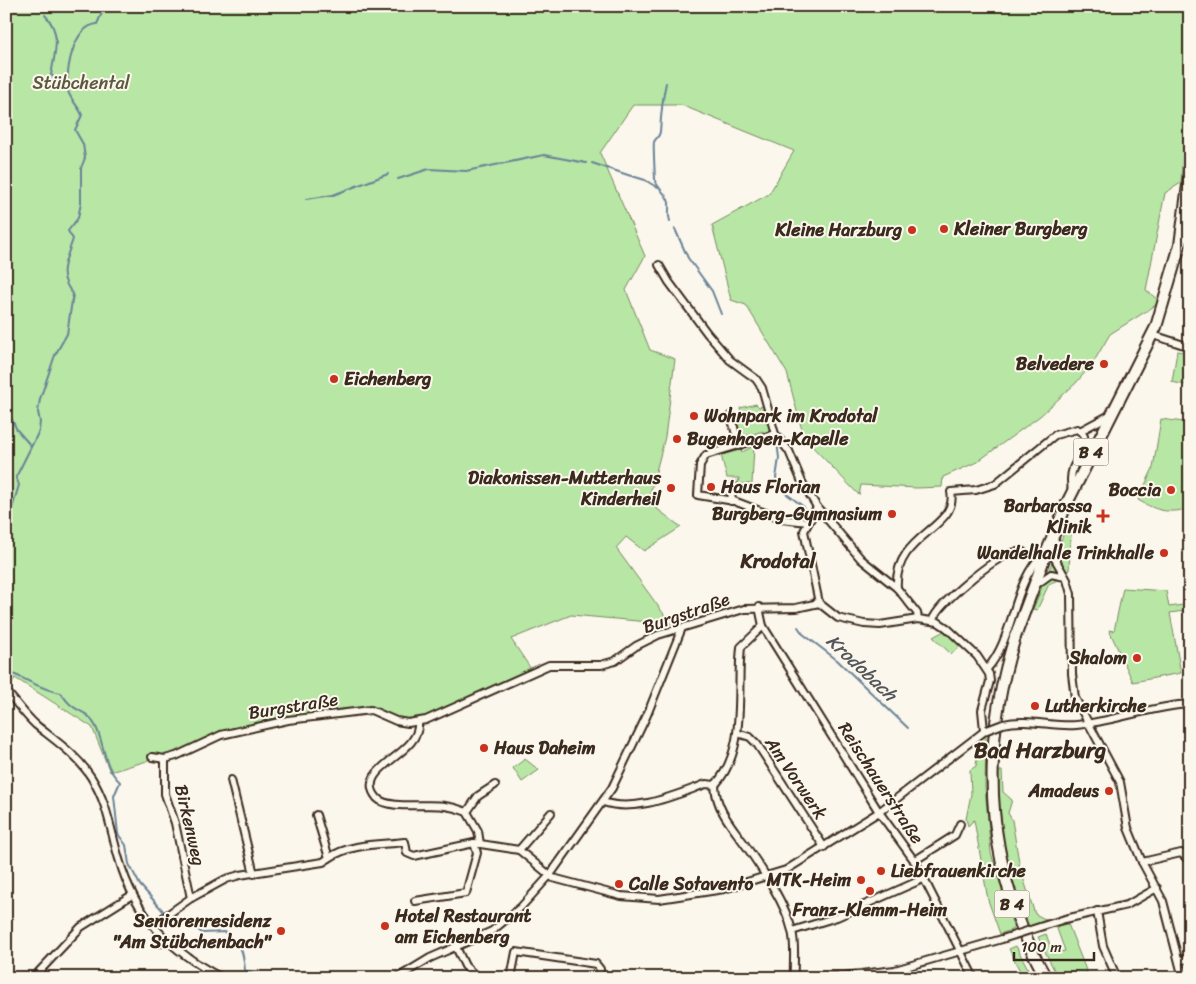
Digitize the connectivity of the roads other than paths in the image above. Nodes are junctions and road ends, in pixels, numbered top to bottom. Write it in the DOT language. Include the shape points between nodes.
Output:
graph roads {
  1 [pos="1190,170"];
  2 [pos="1188,202"];
  3 [pos="1190,228"];
  4 [pos="1180,245"];
  5 [pos="659,265"];
  6 [pos="1153,335"];
  7 [pos="1190,347"];
  8 [pos="1112,414"];
  9 [pos="731,416"];
  10 [pos="1079,430"];
  11 [pos="776,434"];
  12 [pos="739,446"];
  13 [pos="733,485"];
  14 [pos="1072,492"];
  15 [pos="731,501"];
  16 [pos="817,507"];
  17 [pos="808,522"];
  18 [pos="1056,529"];
  19 [pos="1047,551"];
  20 [pos="1023,552"];
  21 [pos="1065,576"];
  22 [pos="897,588"];
  23 [pos="1033,588"];
  24 [pos="819,603"];
  25 [pos="759,608"];
  26 [pos="918,619"];
  27 [pos="932,621"];
  28 [pos="763,626"];
  29 [pos="682,628"];
  30 [pos="987,669"];
  31 [pos="6,691"];
  32 [pos="1190,704"];
  33 [pos="418,722"];
  34 [pos="1087,723"];
  35 [pos="986,730"];
  36 [pos="737,733"];
  37 [pos="152,757"];
  38 [pos="165,759"];
  39 [pos="231,780"];
  40 [pos="715,785"];
  41 [pos="495,786"];
  42 [pos="603,802"];
  43 [pos="468,812"];
  44 [pos="879,812"];
  45 [pos="551,813"];
  46 [pos="316,815"];
  47 [pos="960,824"];
  48 [pos="477,843"];
  49 [pos="824,847"];
  50 [pos="519,850"];
  51 [pos="329,858"];
  52 [pos="914,861"];
  53 [pos="1190,861"];
  54 [pos="1142,862"];
  55 [pos="254,874"];
  56 [pos="550,875"];
  57 [pos="766,877"];
  58 [pos="923,879"];
  59 [pos="1157,888"];
  60 [pos="132,895"];
  61 [pos="191,898"];
  62 [pos="414,901"];
  63 [pos="1097,911"];
  64 [pos="153,925"];
  65 [pos="792,931"];
  66 [pos="159,943"];
  67 [pos="169,943"];
  68 [pos="456,947"];
  69 [pos="960,951"];
  70 [pos="1190,959"];
  71 [pos="1180,960"];
  72 [pos="33,978"];
  73 [pos="222,978"];
  74 [pos="397,978"];
  75 [pos="478,978"];
  76 [pos="511,978"];
  77 [pos="599,978"];
  78 [pos="788,978"];
  79 [pos="794,978"];
  80 [pos="974,978"];
  81 [pos="1046,978"];
  82 [pos="1117,978"];
  83 [pos="1183,978"];
  1 -- 2 [label="main road, B 4"];
  2 -- 4 [label="main road, B 4"];
  3 -- 4 [label="street"];
  4 -- 6 [label="main road, B 4"];
  5 -- 11 [label="street" via="707,333 730,360 756,379 762,388"];
  6 -- 7 [label="street"];
  6 -- 8 [label="main road, B 4"];
  8 -- 10 [label="street"];
  8 -- 14 [label="main road, B 4"];
  9 -- 12 [label="street"];
  10 -- 14 [label="street" via="1085,440 1070,479"];
  10 -- 22 [label="street" via="1055,435 995,484 976,490 951,492 952,503 948,513 904,554 897,573"];
  11 -- 12 [label="street"];
  11 -- 16 [label="street" via="789,451"];
  12 -- 15 [label="street" via="706,455 702,460 698,496"];
  13 -- 15 [label="street"];
  14 -- 18 [label="main road, B 4"];
  15 -- 17 [label="street" via="781,519"];
  16 -- 17 [label="street"];
  16 -- 22 [label="street" via="861,559"];
  17 -- 24 [label="street" via="804,531"];
  18 -- 19 [label="main road, B 4"];
  18 -- 21 [label="street" via="1058,537 1054,555"];
  19 -- 23 [label="main road, B 4"];
  19 -- 30 [label="street" via="1030,569 998,655"];
  20 -- 27 [label="street" via="1001,558 979,574 935,614"];
  21 -- 23 [label="street" via="1048,575"];
  21 -- 34 [label="street" via="1071,598 1072,687"];
  22 -- 26 [label="street" via="917,613"];
  23 -- 81 [label="main road, B 4" via="1000,692 992,770 999,854 1010,897 1025,937"];
  24 -- 25 [label="street, Burgstraße" via="796,608"];
  24 -- 26 [label="street" via="838,618 864,624"];
  25 -- 28 [label="street, Reischauerstraße"];
  25 -- 29 [label="street, Burgstraße" via="744,609"];
  26 -- 27 [label="street"];
  27 -- 30 [label="street" via="960,638"];
  28 -- 36 [label="street" via="741,647"];
  28 -- 44 [label="street, Reischauerstraße"];
  29 -- 33 [label="street, Burgstraße" via="651,639 609,663 554,664 538,669 457,708"];
  29 -- 42 [label="street" via="647,715"];
  30 -- 35 [label="street" via="990,681 983,703"];
  31 -- 60 [label="street" via="25,713 58,740 92,778 108,811 119,859"];
  32 -- 34 [label="street" via="1153,708"];
  33 -- 38 [label="street, Burgstraße" via="396,721 371,710 288,720 221,735"];
  33 -- 43 [label="street" via="418,733 413,743 377,772 373,784 376,796 385,804 446,806"];
  34 -- 35 [label="street, bridge" via="1066,726 1035,722 1003,724"];
  34 -- 54 [label="street" via="1120,782 1128,828"];
  35 -- 44 [label="street"];
  36 -- 40 [label="street" via="725,774"];
  36 -- 49 [label="street, Am Vorwerk" via="750,737 757,744"];
  37 -- 38 [label="street, Burgstraße"];
  38 -- 61 [label="street, Birkenweg" via="165,794 175,823"];
  39 -- 55 [label="street"];
  40 -- 42 [label="street" via="706,784 643,803"];
  40 -- 57 [label="street" via="716,799 724,817"];
  41 -- 43 [label="street" via="478,796"];
  42 -- 56 [label="street"];
  43 -- 48 [label="street" via="478,831"];
  44 -- 49 [label="street"];
  44 -- 52 [label="street, Reischauerstraße"];
  45 -- 50 [label="street"];
  46 -- 51 [label="street"];
  47 -- 52 [label="street" via="955,835"];
  48 -- 50 [label="street"];
  48 -- 51 [label="street, Birkenweg" via="414,856 407,853 405,842 357,847 339,851"];
  48 -- 62 [label="street" via="466,893"];
  49 -- 57 [label="street" via="786,870"];
  50 -- 56 [label="street"];
  51 -- 55 [label="street, Birkenweg" via="323,862"];
  52 -- 58 [label="street, Reischauerstraße"];
  53 -- 54 [label="street" via="1182,853"];
  54 -- 59 [label="street"];
  55 -- 61 [label="street, Birkenweg" via="226,879"];
  56 -- 57 [label="street" via="586,889 646,899 724,889"];
  56 -- 68 [label="street" via="506,920"];
  57 -- 65 [label="street"];
  58 -- 65 [label="street" via="837,917"];
  58 -- 69 [label="street, Reischauerstraße"];
  59 -- 63 [label="street" via="1127,905"];
  59 -- 71 [label="street"];
  60 -- 64 [label="street"];
  60 -- 72 [label="street" via="81,927"];
  61 -- 64 [label="street, Birkenweg"];
  63 -- 69 [label="street, bridge"];
  63 -- 82 [label="street" via="1103,946"];
  64 -- 67 [label="street"];
  65 -- 79 [label="street"];
  66 -- 67 [label="street"];
  67 -- 73 [label="street"];
  68 -- 74 [label="street"];
  68 -- 75 [label="street" via="465,966"];
  69 -- 79 [label="street" via="895,970"];
  69 -- 80 [label="street, Reischauerstraße"];
  70 -- 71 [label="street"];
  71 -- 83 [label="street"];
  76 -- 77 [label="street" via="516,952 596,964 600,969"];
  78 -- 79 [label="street"];
}
